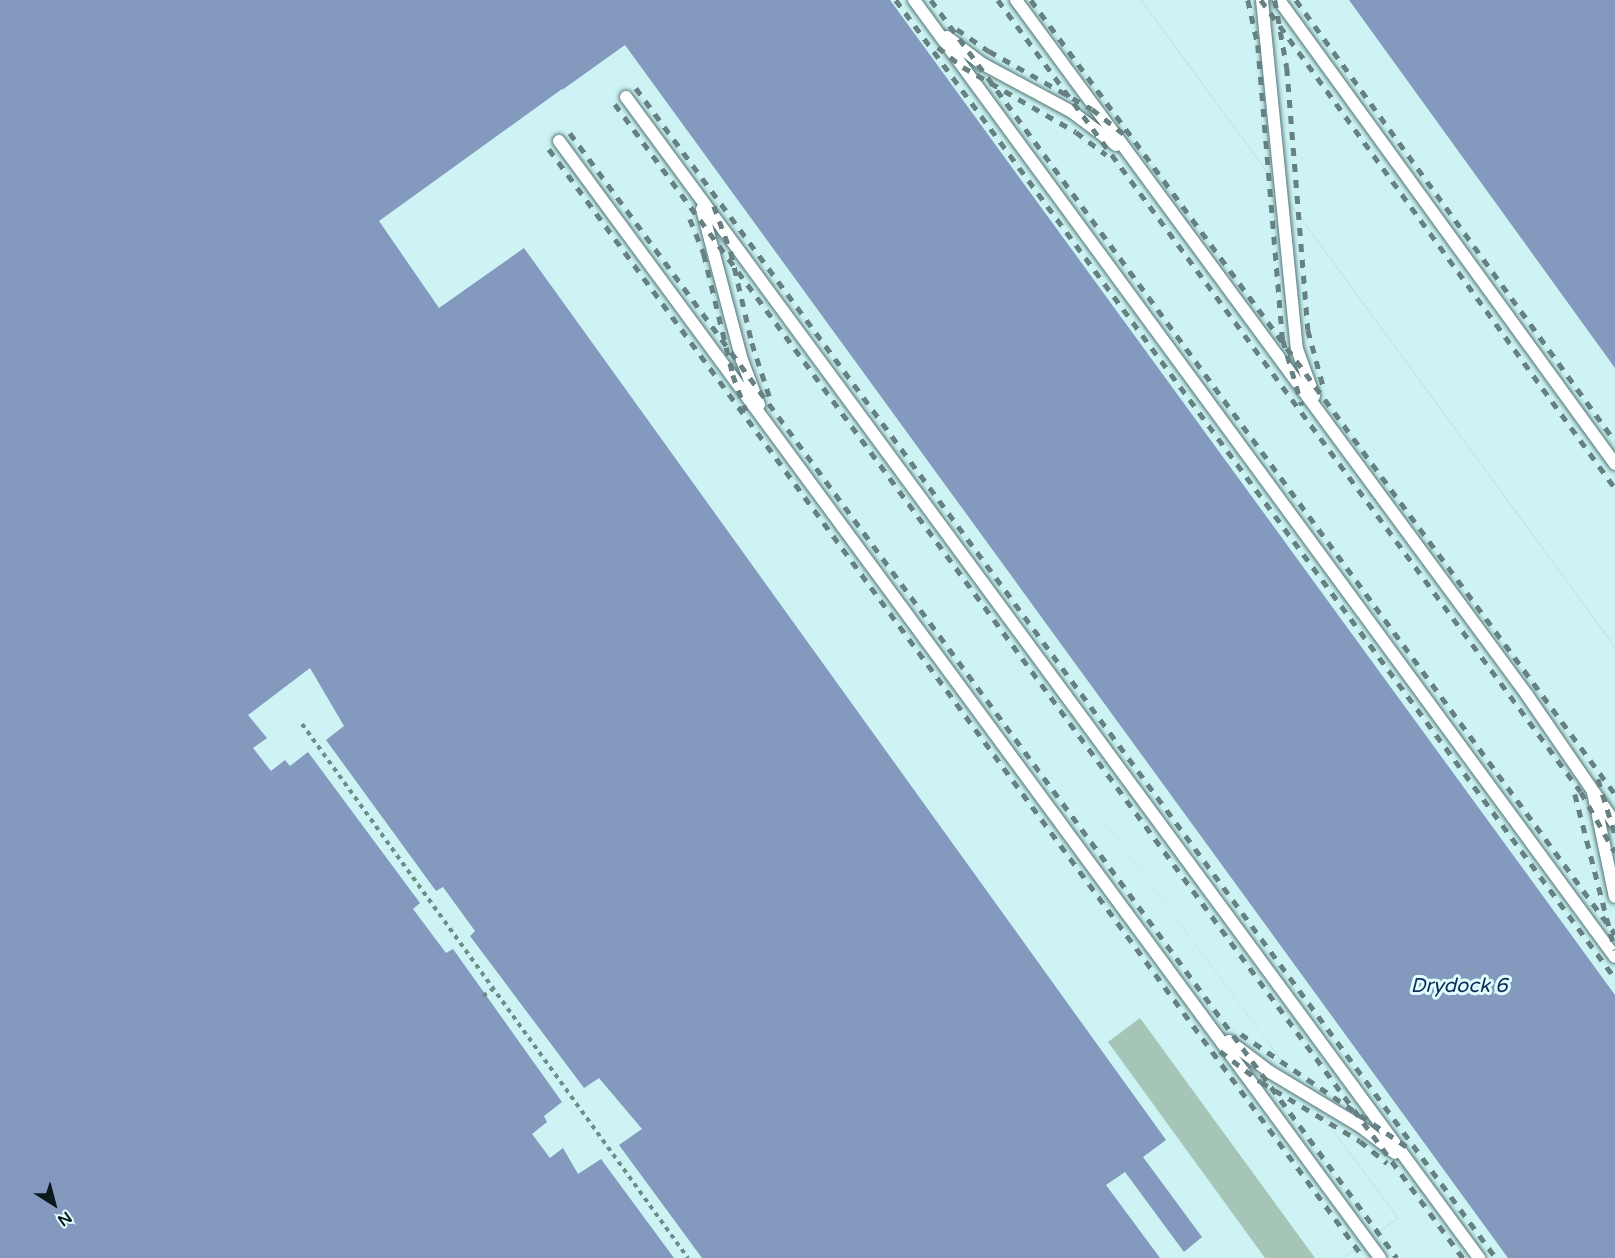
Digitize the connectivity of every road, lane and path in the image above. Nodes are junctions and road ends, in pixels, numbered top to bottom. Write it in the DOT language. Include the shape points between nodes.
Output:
graph roads {
  1 [pos="914,0"];
  2 [pos="1016,0"];
  3 [pos="1262,0"];
  4 [pos="1279,0"];
  5 [pos="626,97"];
  6 [pos="559,141"];
  7 [pos="678,170"];
  8 [pos="1149,182"];
  9 [pos="783,445"];
  10 [pos="1346,448"];
  11 [pos="1615,464"];
  12 [pos="302,724"];
  13 [pos="1592,789"];
  14 [pos="1615,823"];
  15 [pos="1615,897"];
  16 [pos="1615,957"];
  17 [pos="494,988"];
  18 [pos="484,995"];
  19 [pos="1197,1006"];
  20 [pos="1434,1197"];
  21 [pos="688,1258"];
  22 [pos="1380,1258"];
  23 [pos="1479,1258"];
  1 -- 8 [label="lane" via="962,49 1087,122 1125,153"];
  1 -- 16 [label="lane"];
  2 -- 8 [label="lane"];
  3 -- 10 [label="lane" via="1297,349 1307,382"];
  4 -- 11 [label="lane"];
  5 -- 7 [label="lane"];
  6 -- 9 [label="lane"];
  7 -- 9 [label="lane" via="704,213 742,360 759,404"];
  7 -- 20 [label="lane"];
  8 -- 10 [label="lane"];
  9 -- 19 [label="lane"];
  10 -- 13 [label="lane"];
  12 -- 17 [label="path"];
  13 -- 14 [label="lane"];
  13 -- 15 [label="lane"];
  17 -- 18 [label="path"];
  17 -- 21 [label="path"];
  19 -- 20 [label="lane" via="1239,1050 1380,1140"];
  19 -- 22 [label="lane"];
  20 -- 23 [label="lane"];
}
